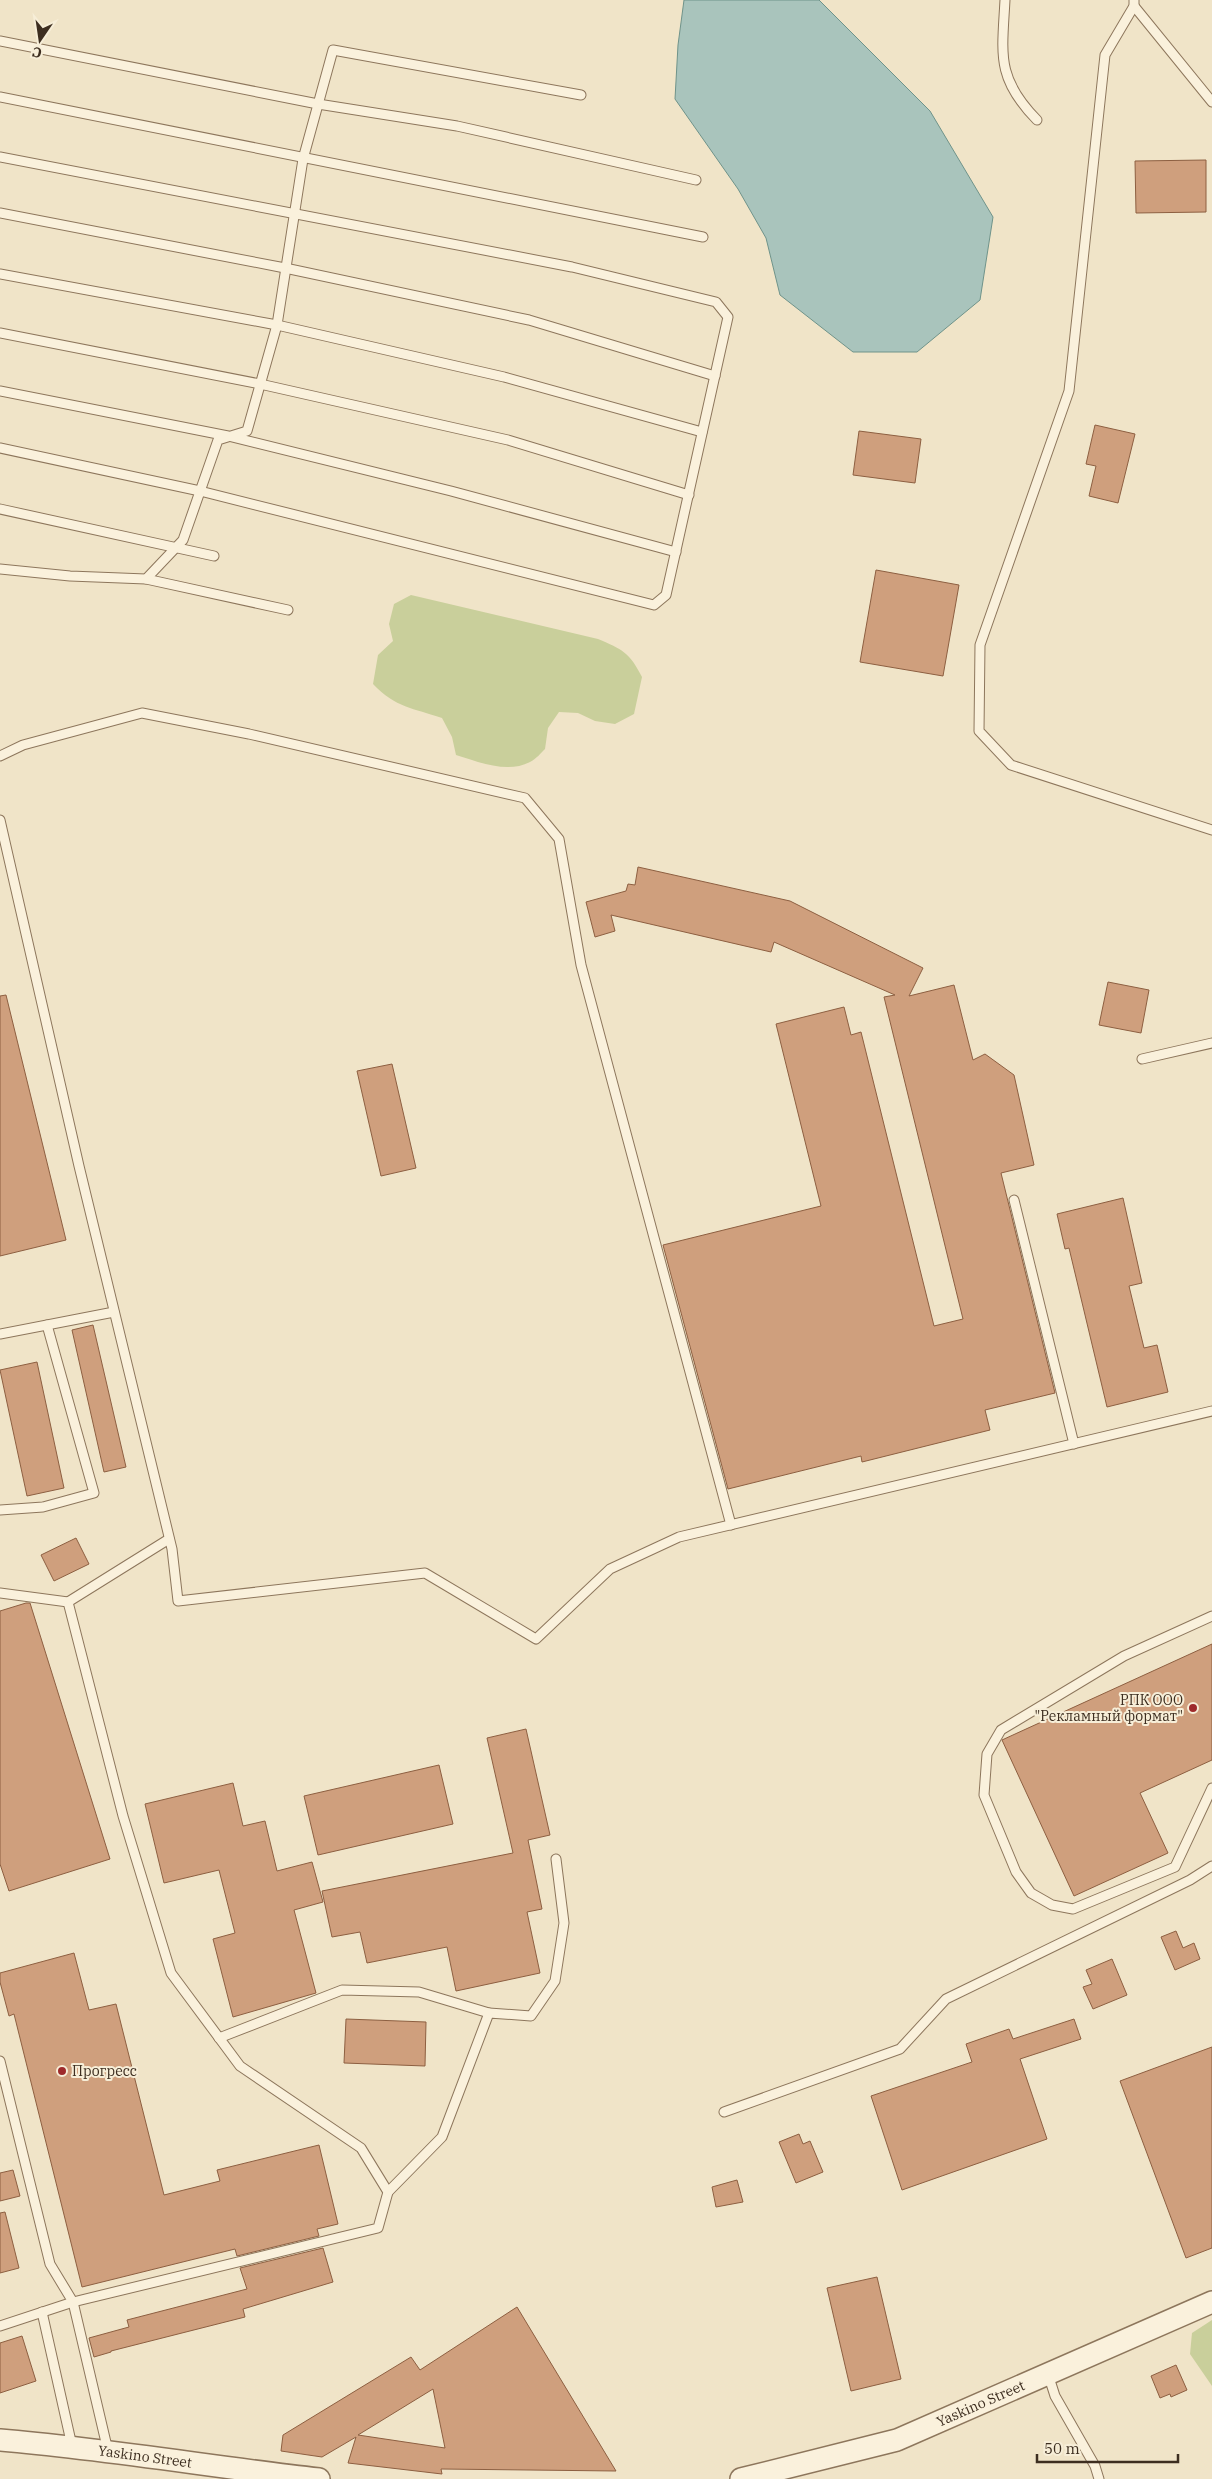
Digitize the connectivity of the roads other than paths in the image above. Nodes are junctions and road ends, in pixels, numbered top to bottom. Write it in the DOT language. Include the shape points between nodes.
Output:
graph roads {
  1 [pos="1005,0"];
  2 [pos="1134,3"];
  3 [pos="0,41"];
  4 [pos="580,95"];
  5 [pos="0,97"];
  6 [pos="1212,102"];
  7 [pos="318,104"];
  8 [pos="1037,120"];
  9 [pos="0,156"];
  10 [pos="303,159"];
  11 [pos="696,180"];
  12 [pos="0,213"];
  13 [pos="294,214"];
  14 [pos="703,237"];
  15 [pos="285,268"];
  16 [pos="0,274"];
  17 [pos="277,325"];
  18 [pos="0,333"];
  19 [pos="715,376"];
  20 [pos="260,384"];
  21 [pos="0,391"];
  22 [pos="702,432"];
  23 [pos="228,436"];
  24 [pos="0,448"];
  25 [pos="200,491"];
  26 [pos="688,495"];
  27 [pos="0,509"];
  28 [pos="176,548"];
  29 [pos="676,552"];
  30 [pos="214,556"];
  31 [pos="0,568"];
  32 [pos="146,579"];
  33 [pos="288,610"];
  34 [pos="0,756"];
  35 [pos="0,820"];
  36 [pos="1212,830"];
  37 [pos="2,840"];
  38 [pos="1212,1043"];
  39 [pos="1142,1059"];
  40 [pos="1014,1200"];
  41 [pos="114,1312"];
  42 [pos="47,1324"];
  43 [pos="0,1334"];
  44 [pos="1212,1411"];
  45 [pos="1074,1444"];
  46 [pos="0,1510"];
  47 [pos="731,1525"];
  48 [pos="169,1539"];
  49 [pos="0,1593"];
  50 [pos="68,1602"];
  51 [pos="1212,1616"];
  52 [pos="1212,1788"];
  53 [pos="556,1859"];
  54 [pos="1212,1866"];
  55 [pos="488,2012"];
  56 [pos="219,2038"];
  57 [pos="0,2061"];
  58 [pos="724,2112"];
  59 [pos="388,2192"];
  60 [pos="73,2302"];
  61 [pos="1212,2302"];
  62 [pos="42,2312"];
  63 [pos="0,2326"];
  64 [pos="1047,2374"];
  65 [pos="0,2440"];
  66 [pos="72,2446"];
  67 [pos="108,2451"];
  68 [pos="320,2479"];
  69 [pos="741,2479"];
  70 [pos="1099,2479"];
  1 -- 8 [label="lane" via="1002,49 1007,79 1018,101"];
  2 -- 6 [label="lane"];
  2 -- 36 [label="lane" via="1105,56 1069,391 980,645 979,731 1011,765"];
  3 -- 7 [label="lane"];
  4 -- 7 [label="lane" via="333,50"];
  5 -- 10 [label="lane"];
  7 -- 10 [label="lane"];
  7 -- 11 [label="lane" via="457,126"];
  9 -- 13 [label="lane"];
  10 -- 13 [label="lane"];
  10 -- 14 [label="lane"];
  12 -- 15 [label="lane"];
  13 -- 15 [label="lane"];
  13 -- 19 [label="lane" via="572,266 716,302 728,317"];
  15 -- 17 [label="lane"];
  15 -- 19 [label="lane" via="529,320"];
  16 -- 17 [label="lane"];
  17 -- 20 [label="lane"];
  17 -- 22 [label="lane" via="504,377"];
  18 -- 20 [label="lane"];
  19 -- 22 [label="lane"];
  20 -- 23 [label="lane" via="247,431"];
  20 -- 26 [label="lane" via="508,440"];
  21 -- 23 [label="lane"];
  22 -- 26 [label="lane"];
  23 -- 25 [label="lane" via="218,440"];
  23 -- 29 [label="lane" via="451,491"];
  24 -- 25 [label="lane"];
  25 -- 28 [label="lane" via="183,540"];
  25 -- 29 [label="lane" via="654,605 666,595"];
  26 -- 29 [label="lane"];
  27 -- 28 [label="lane"];
  28 -- 30 [label="lane"];
  28 -- 32 [label="lane"];
  31 -- 32 [label="lane" via="70,576"];
  32 -- 33 [label="lane"];
  34 -- 47 [label="lane" via="23,745 142,713 249,734 526,798 559,839 581,965"];
  35 -- 37 [label="lane"];
  37 -- 41 [label="lane"];
  38 -- 39 [label="lane"];
  40 -- 45 [label="lane"];
  41 -- 42 [label="lane"];
  41 -- 48 [label="lane"];
  42 -- 43 [label="lane"];
  42 -- 46 [label="lane" via="94,1493 43,1507"];
  44 -- 45 [label="lane"];
  45 -- 47 [label="lane"];
  47 -- 48 [label="lane" via="679,1537 610,1569 536,1639 425,1573 178,1602"];
  48 -- 50 [label="lane"];
  49 -- 50 [label="lane"];
  50 -- 56 [label="lane" via="123,1816 171,1973"];
  51 -- 52 [label="lane" via="1124,1656 1000,1730 987,1754 984,1795 1016,1872 1031,1893 1052,1906 1073,1909 1175,1867"];
  53 -- 55 [label="lane" via="564,1923 555,1981 531,2016"];
  54 -- 58 [label="lane" via="1190,1880 946,1999 900,2049"];
  55 -- 56 [label="lane" via="420,1992 342,1990"];
  55 -- 59 [label="lane" via="442,2137"];
  56 -- 59 [label="lane" via="240,2066 361,2148"];
  57 -- 60 [label="lane" via="50,2264"];
  59 -- 60 [label="lane" via="378,2228"];
  60 -- 62 [label="lane"];
  60 -- 67 [label="lane"];
  61 -- 64 [label="street, Yaskino Street"];
  62 -- 63 [label="lane"];
  62 -- 66 [label="lane"];
  64 -- 69 [label="street, Yaskino Street" via="897,2440"];
  64 -- 70 [label="lane" via="1055,2396 1095,2466"];
  65 -- 66 [label="street, Yaskino Street"];
  66 -- 67 [label="street, Yaskino Street"];
  67 -- 68 [label="street, Yaskino Street"];
}
